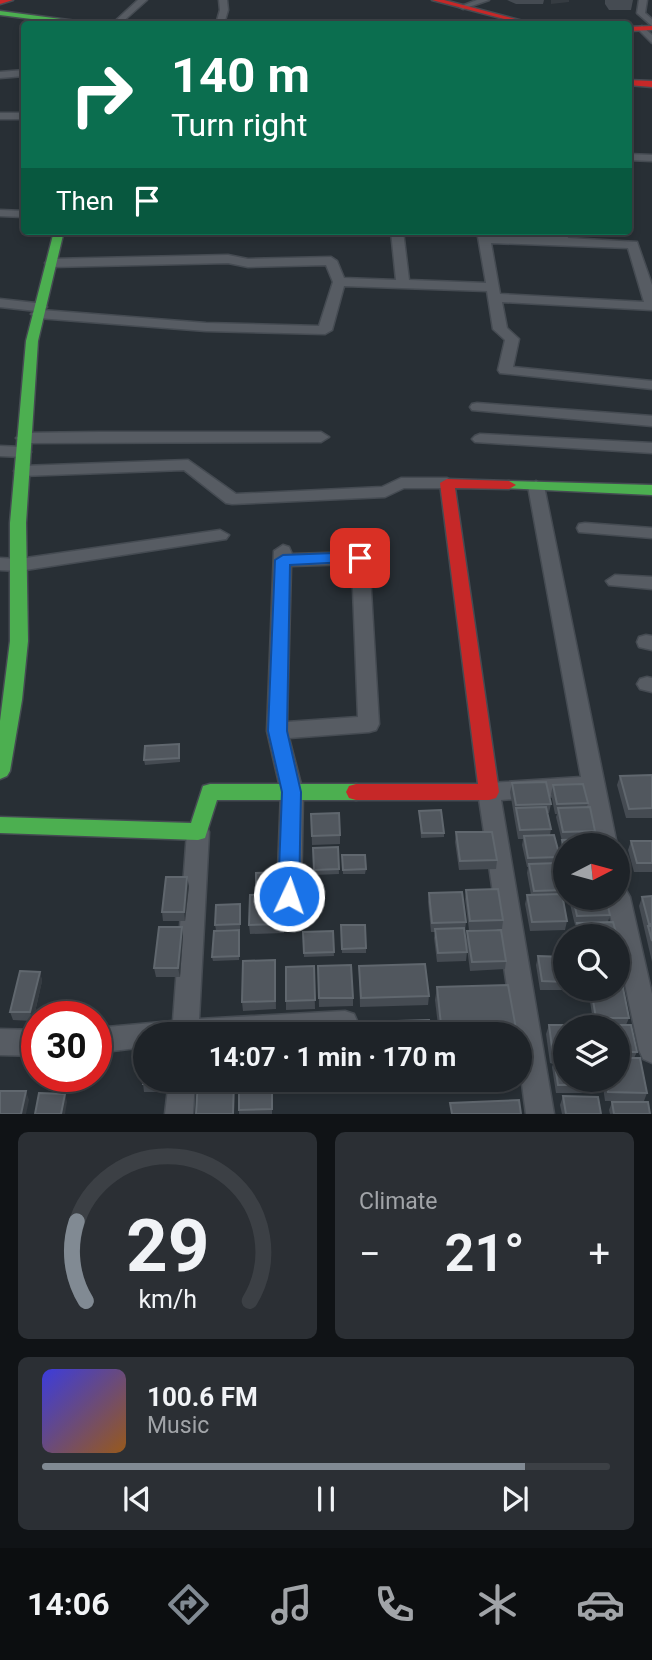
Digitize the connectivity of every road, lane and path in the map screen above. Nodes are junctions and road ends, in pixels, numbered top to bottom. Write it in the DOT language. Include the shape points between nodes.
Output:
graph roads {
  1 [pos="9,0"];
  2 [pos="143,0"];
  3 [pos="223,0"];
  4 [pos="436,0"];
  5 [pos="485,0"];
  6 [pos="643,0"];
  7 [pos="0,2"];
  8 [pos="463,7"];
  9 [pos="0,15"];
  10 [pos="39,21"];
  11 [pos="56,21"];
  12 [pos="119,21"];
  13 [pos="221,21"];
  14 [pos="518,21"];
  15 [pos="645,30"];
  16 [pos="21,73"];
  17 [pos="0,75"];
  18 [pos="632,80"];
  19 [pos="652,82"];
  20 [pos="0,116"];
  21 [pos="21,116"];
  22 [pos="632,157"];
  23 [pos="652,158"];
  24 [pos="0,212"];
  25 [pos="21,214"];
  26 [pos="58,235"];
  27 [pos="397,235"];
  28 [pos="483,235"];
  29 [pos="562,236"];
  30 [pos="51,263"];
  31 [pos="339,282"];
  32 [pos="403,284"];
  33 [pos="494,292"];
  34 [pos="0,303"];
  35 [pos="652,306"];
  36 [pos="39,311"];
  37 [pos="652,385"];
  38 [pos="477,407"];
  39 [pos="652,421"];
  40 [pos="321,437"];
  41 [pos="480,439"];
  42 [pos="24,445"];
  43 [pos="652,449"];
  44 [pos="0,451"];
  45 [pos="22,471"];
  46 [pos="447,483"];
  47 [pos="536,486"];
  48 [pos="652,491"];
  49 [pos="585,528"];
  50 [pos="652,533"];
  51 [pos="220,534"];
  52 [pos="0,564"];
  53 [pos="19,565"];
  54 [pos="615,580"];
  55 [pos="652,583"];
  56 [pos="8,671"];
  57 [pos="277,731"];
  58 [pos="0,771"];
  59 [pos="593,785"];
  60 [pos="292,792"];
  61 [pos="489,792"];
  62 [pos="0,824"];
  63 [pos="198,832"];
  64 [pos="603,833"];
  65 [pos="289,896"];
  66 [pos="621,910"];
  67 [pos="186,1022"];
  68 [pos="133,1036"];
  69 [pos="112,1039"];
  70 [pos="0,1042"];
  71 [pos="21,1043"];
  72 [pos="652,1049"];
  73 [pos="181,1092"];
  74 [pos="179,1114"];
  75 [pos="540,1114"];
  1 -- 7 [label="street"];
  2 -- 12 [label="street"];
  3 -- 13 [label="street"];
  4 -- 8 [label="street"];
  5 -- 8 [label="street"];
  6 -- 15 [label="street"];
  8 -- 14 [label="street"];
  9 -- 10 [label="street"];
  9 -- 11 [label="street"];
  16 -- 17 [label="street"];
  18 -- 19 [label="street"];
  20 -- 21 [label="street"];
  22 -- 23 [label="street"];
  24 -- 25 [label="street"];
  26 -- 30 [label="street"];
  27 -- 32 [label="street"];
  28 -- 29 [label="street"];
  28 -- 33 [label="street"];
  29 -- 35 [label="street" via="632,245"];
  30 -- 31 [label="street" via="331,261"];
  30 -- 36 [label="street"];
  31 -- 32 [label="street"];
  31 -- 36 [label="street" via="325,330 206,327"];
  32 -- 33 [label="street"];
  33 -- 35 [label="street"];
  33 -- 37 [label="street" via="500,330 512,339 505,370"];
  34 -- 36 [label="street"];
  36 -- 42 [label="street" via="32,341"];
  38 -- 39 [label="street"];
  40 -- 42 [label="street" via="122,434"];
  41 -- 43 [label="street"];
  42 -- 44 [label="street"];
  42 -- 45 [label="street"];
  45 -- 46 [label="street" via="188,465 232,499 385,492 401,483"];
  45 -- 53 [label="street"];
  46 -- 47 [label="street"];
  46 -- 61 [label="street"];
  47 -- 48 [label="street"];
  47 -- 59 [label="street"];
  49 -- 50 [label="street"];
  51 -- 53 [label="street"];
  52 -- 53 [label="street"];
  53 -- 56 [label="street" via="19,641"];
  54 -- 55 [label="street"];
  56 -- 58 [label="street"];
  57 -- 57 [label="street" via="283,556 360,558 369,724"];
  57 -- 60 [label="street"];
  59 -- 61 [label="street"];
  59 -- 64 [label="street"];
  60 -- 61 [label="street"];
  60 -- 63 [label="street" via="210,792"];
  60 -- 65 [label="street"];
  61 -- 75 [label="street"];
  62 -- 63 [label="street"];
  63 -- 67 [label="street"];
  66 -- 72 [label="street"];
  68 -- 69 [label="street"];
  70 -- 71 [label="street"];
  73 -- 74 [label="street"];
}
